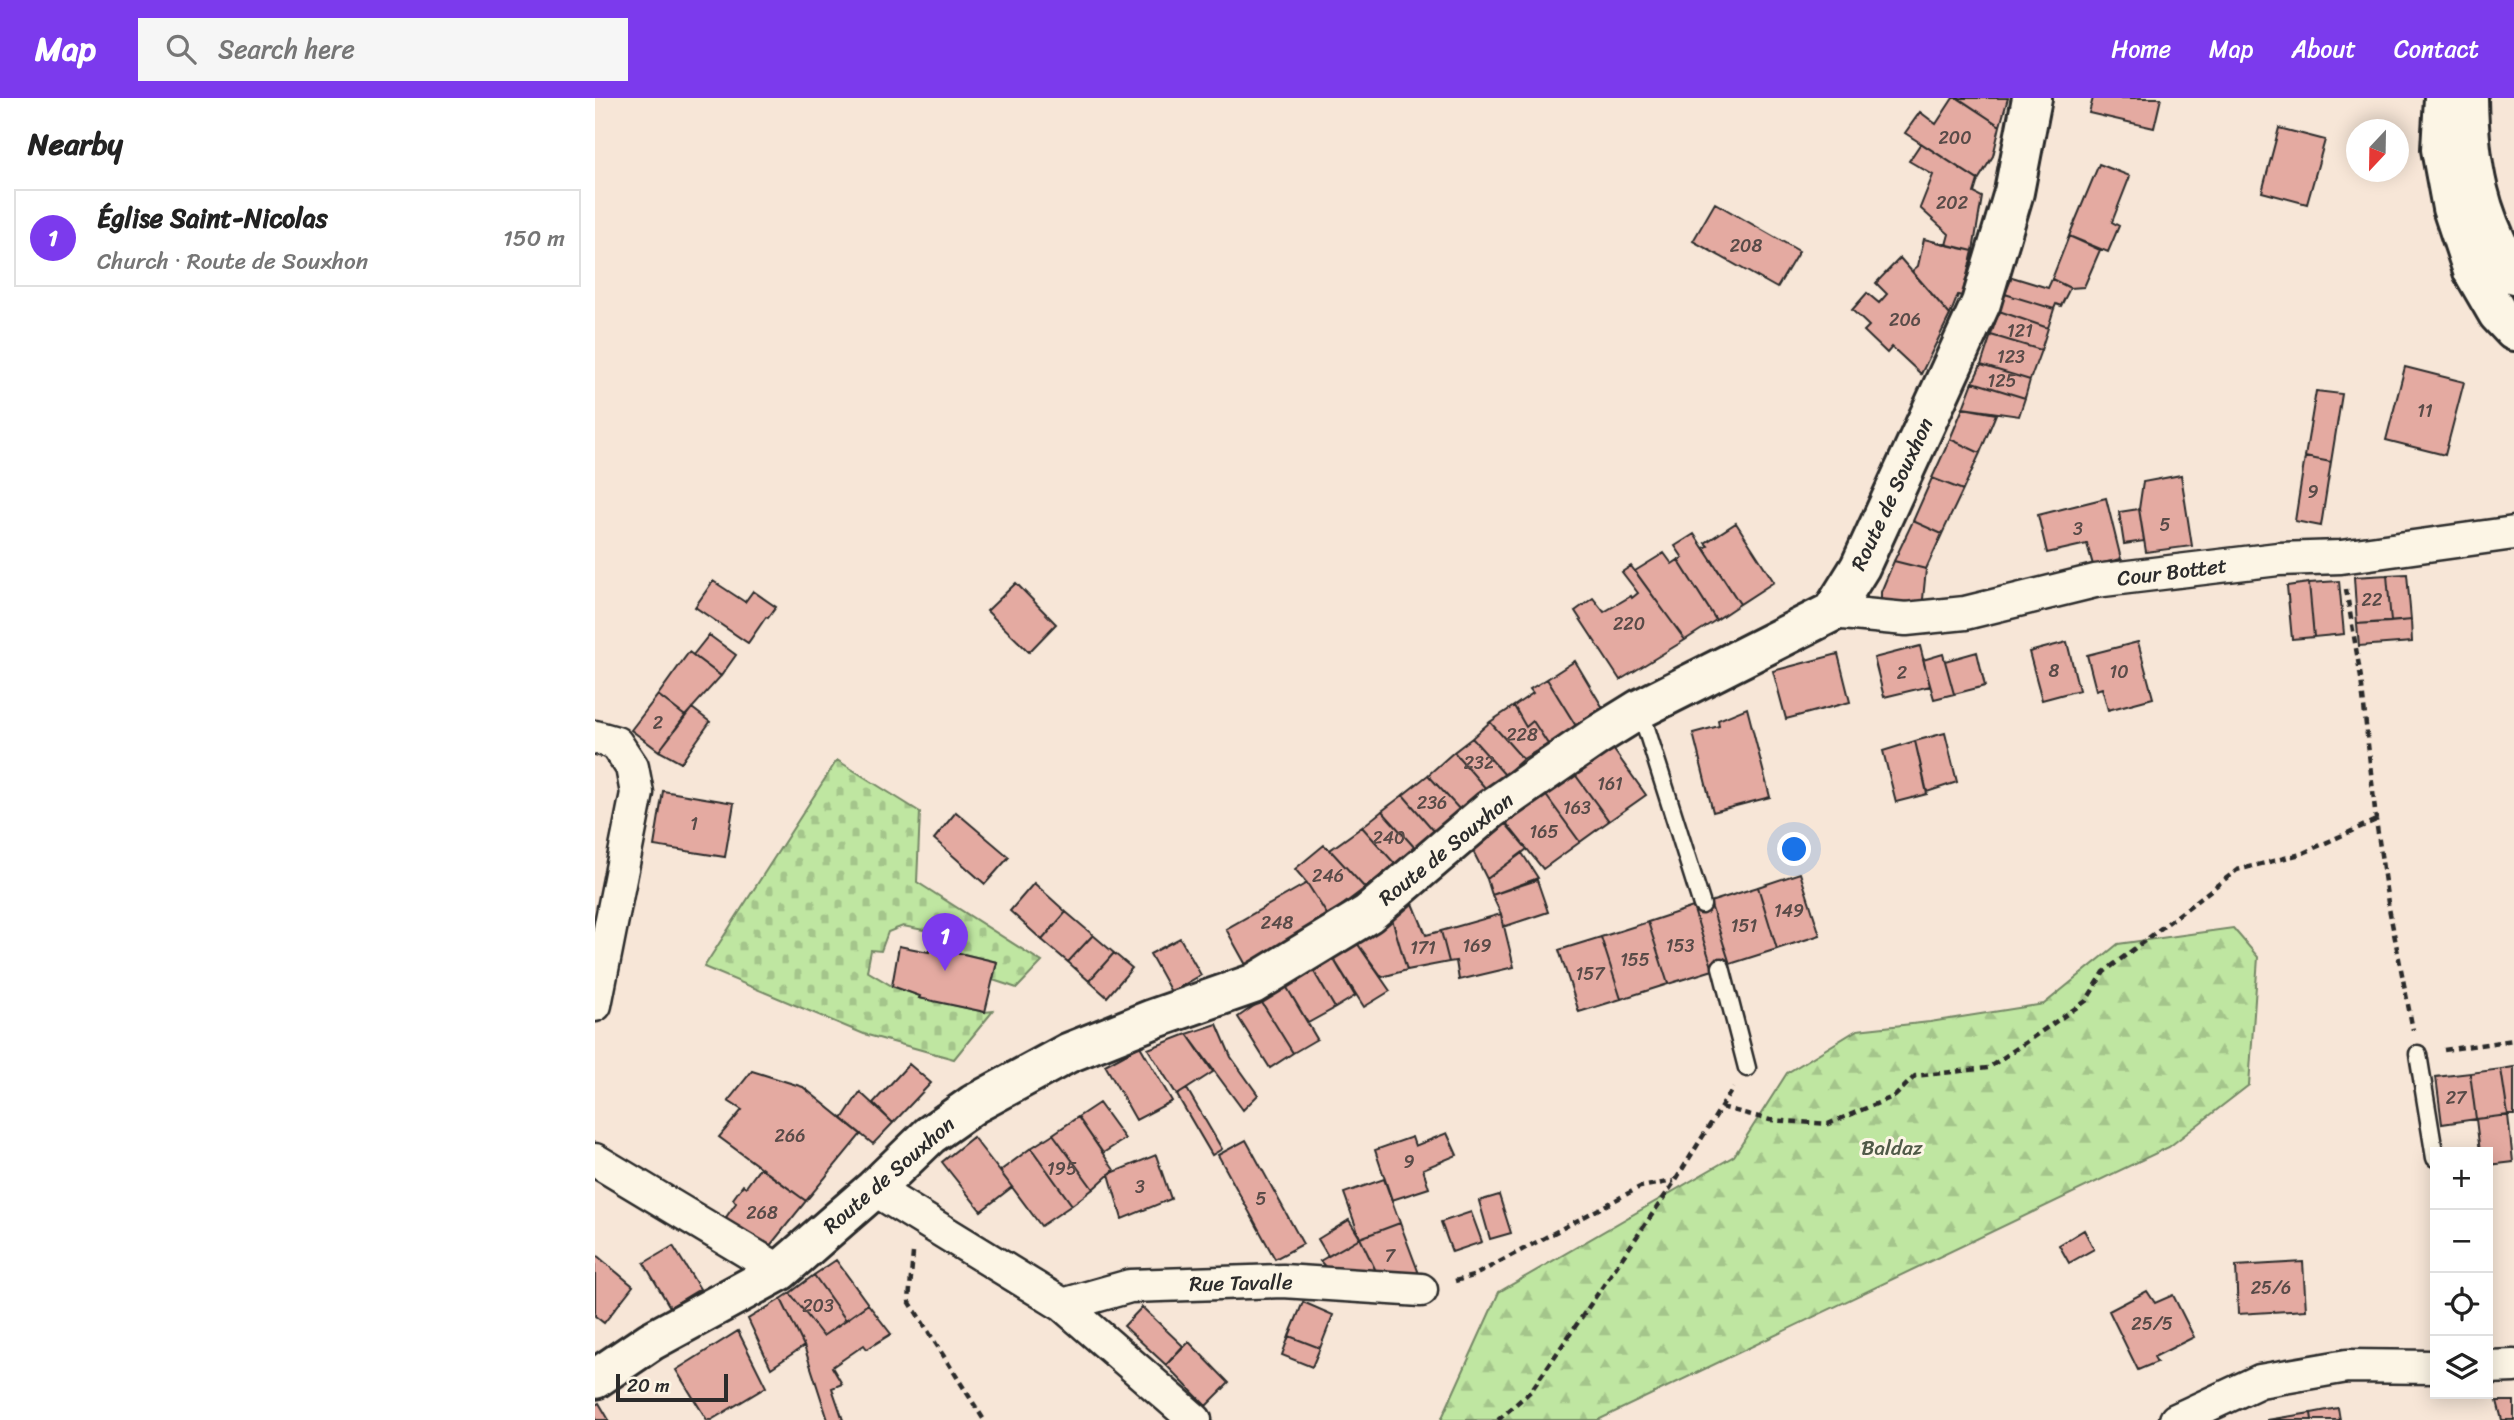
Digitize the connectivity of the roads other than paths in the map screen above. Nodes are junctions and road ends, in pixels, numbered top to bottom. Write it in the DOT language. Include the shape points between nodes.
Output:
graph roads {
  1 [pos="2032,98"];
  2 [pos="2444,98"];
  3 [pos="2468,98"];
  4 [pos="2514,274"];
  5 [pos="2514,331"];
  6 [pos="2514,533"];
  7 [pos="1832,612"];
  8 [pos="1640,709"];
  9 [pos="595,737"];
  10 [pos="1702,905"];
  11 [pos="1721,967"];
  12 [pos="595,1005"];
  13 [pos="2418,1054"];
  14 [pos="1747,1068"];
  15 [pos="2433,1147"];
  16 [pos="595,1160"];
  17 [pos="874,1189"];
  18 [pos="780,1270"];
  19 [pos="1421,1290"];
  20 [pos="1063,1305"];
  21 [pos="2514,1366"];
  22 [pos="2430,1367"];
  23 [pos="2493,1367"];
  24 [pos="595,1379"];
  25 [pos="1195,1420"];
  26 [pos="2176,1420"];
  1 -- 7 [label="street, Route de Souxhon" via="2014,192 1981,303 1860,567"];
  2 -- 5 [label="street" via="2441,149 2452,208 2473,271 2497,314"];
  3 -- 4 [label="street" via="2469,141 2479,200"];
  6 -- 7 [label="street, Cour Bottet" via="2341,557 2278,559 2095,581 1965,613 1906,619"];
  7 -- 8 [label="street, Route de Souxhon"];
  8 -- 10 [label="lane"];
  8 -- 17 [label="street, Route de Souxhon" via="1491,809 1356,921 1252,984 1068,1053 974,1104 930,1135"];
  9 -- 12 [label="street" via="616,743 632,767 637,793"];
  11 -- 14 [label="lane"];
  13 -- 15 [label="lane"];
  16 -- 18 [label="street"];
  17 -- 18 [label="street, Route de Souxhon"];
  17 -- 20 [label="street"];
  18 -- 24 [label="street, Route de Souxhon" via="651,1341"];
  19 -- 20 [label="street, Rue Tavalle" via="1283,1281 1131,1286"];
  20 -- 25 [label="street"];
  21 -- 23 [label="street"];
  22 -- 26 [label="street" via="2347,1366 2260,1381"];
}
